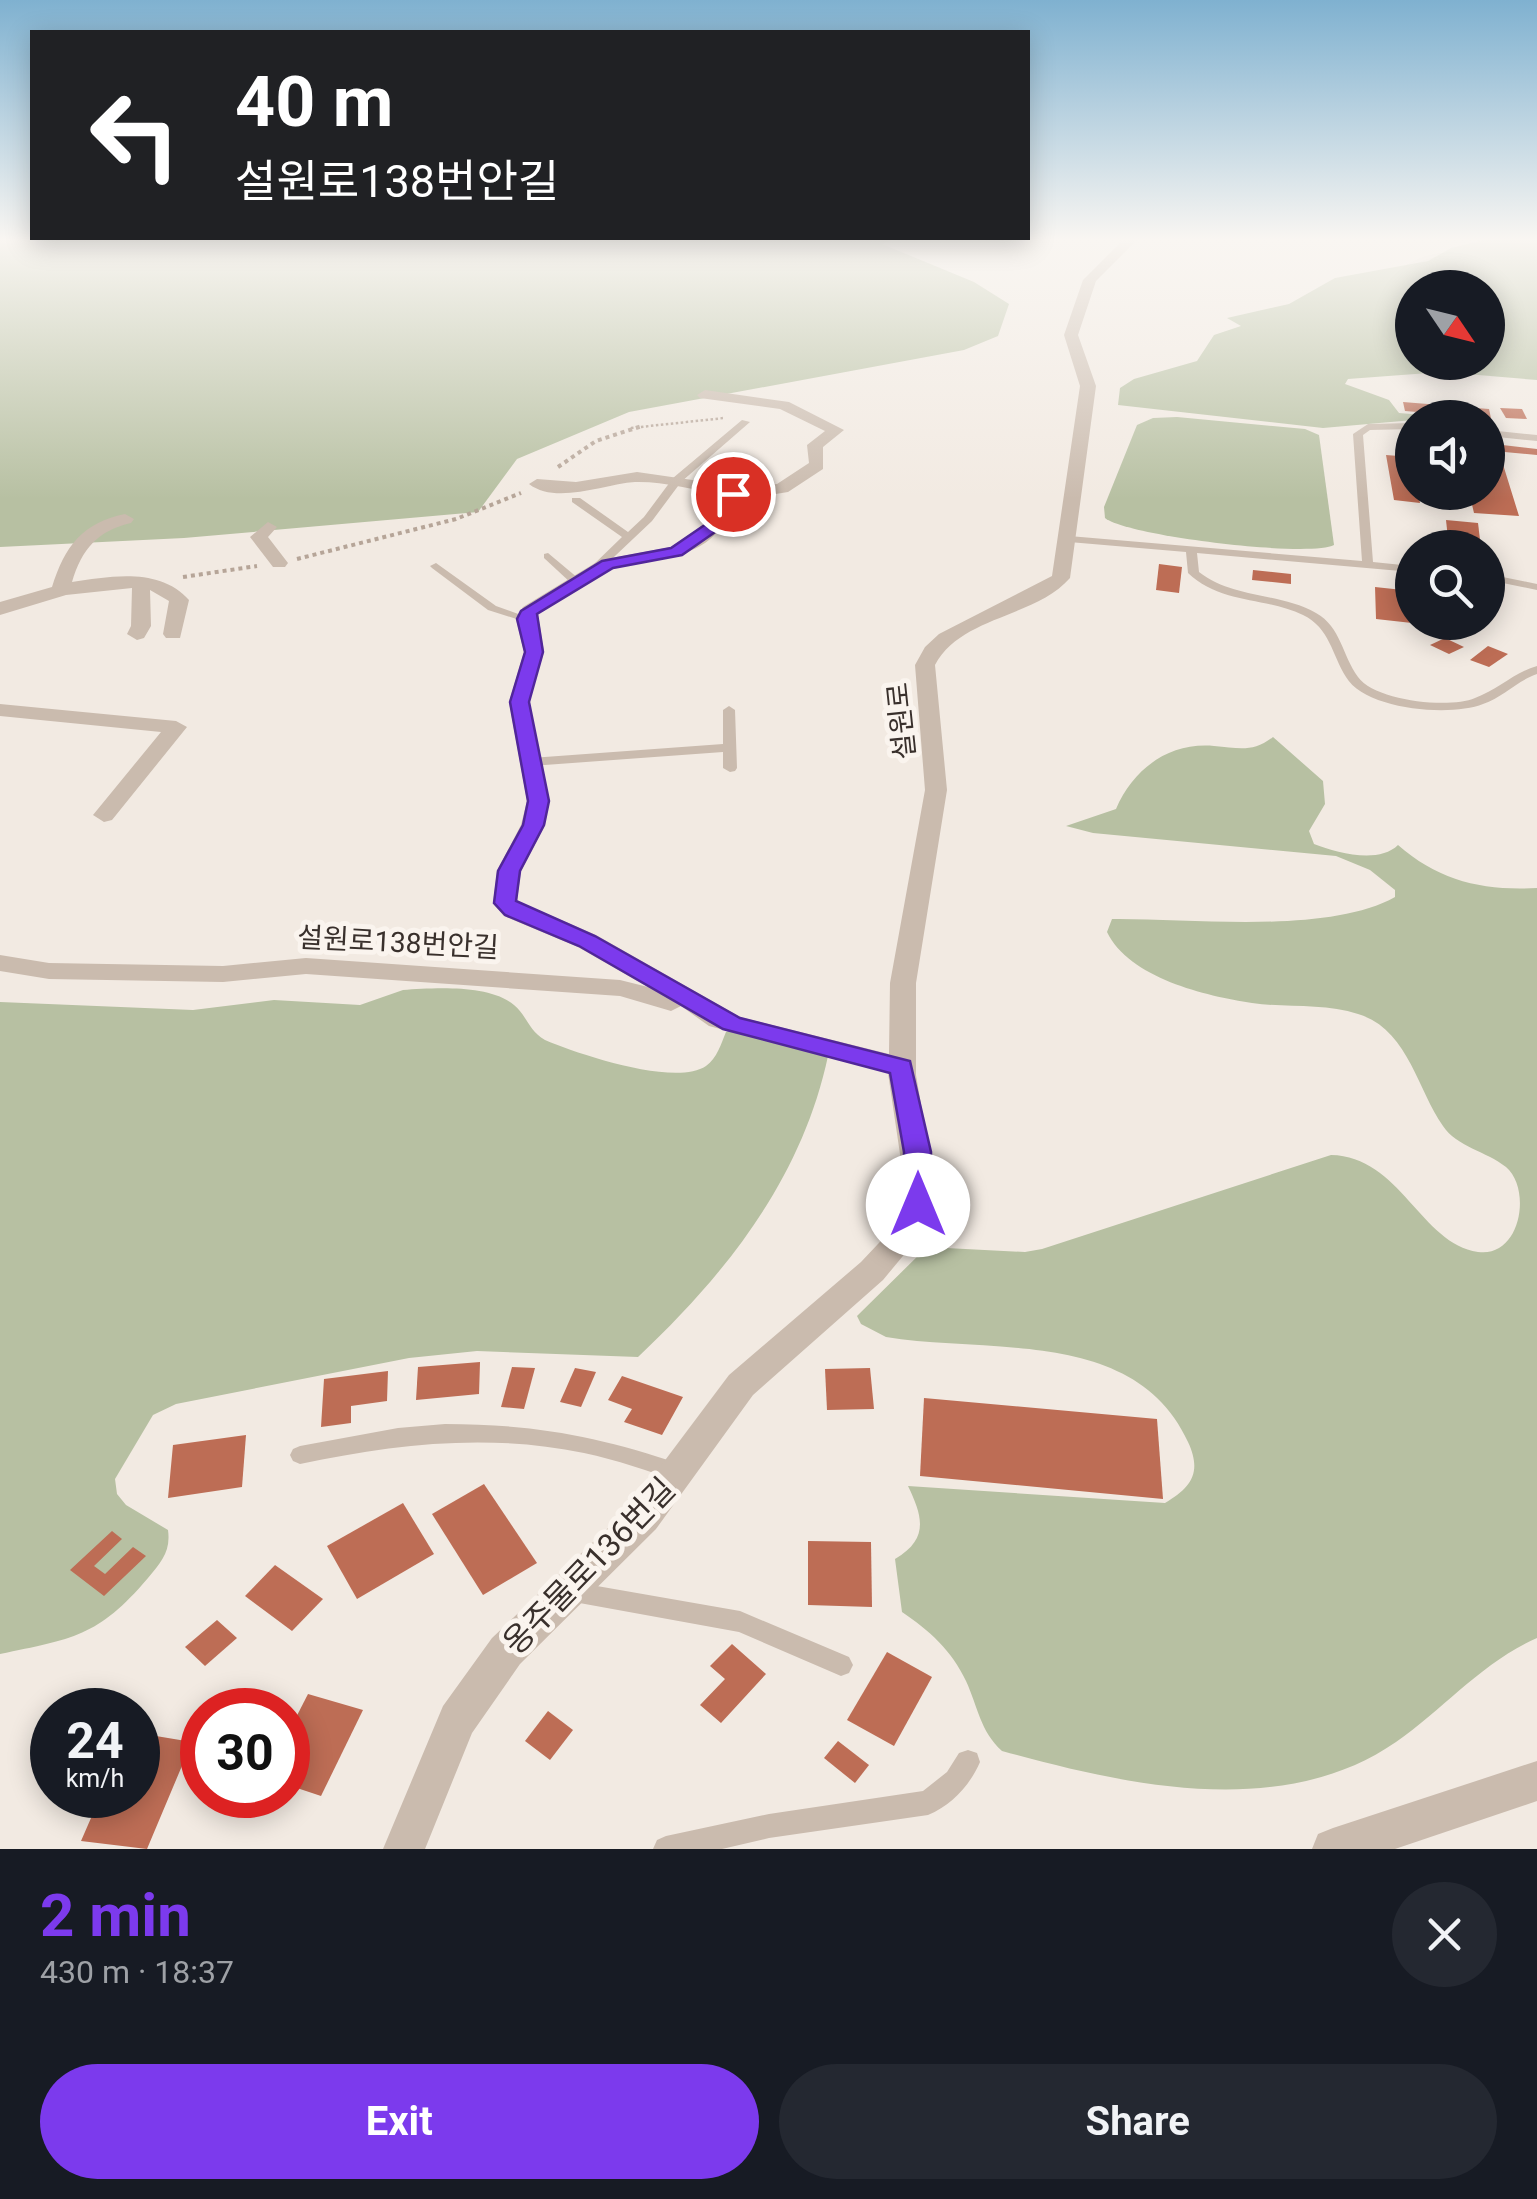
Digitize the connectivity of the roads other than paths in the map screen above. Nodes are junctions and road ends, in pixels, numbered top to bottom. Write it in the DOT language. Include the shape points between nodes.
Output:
graph roads {
  1 [pos="1074,326"];
  2 [pos="706,395"];
  3 [pos="745,422"];
  4 [pos="1395,426"];
  5 [pos="1505,435"];
  6 [pos="1537,438"];
  7 [pos="677,480"];
  8 [pos="537,484"];
  9 [pos="742,492"];
  10 [pos="576,500"];
  11 [pos="126,519"];
  12 [pos="268,527"];
  13 [pos="630,538"];
  14 [pos="1068,539"];
  15 [pos="1191,550"];
  16 [pos="548,556"];
  17 [pos="280,563"];
  18 [pos="1368,565"];
  19 [pos="436,566"];
  20 [pos="1395,567"];
  21 [pos="584,576"];
  22 [pos="1505,580"];
  23 [pos="141,584"];
  24 [pos="1537,587"];
  25 [pos="61,588"];
  26 [pos="0,608"];
  27 [pos="526,619"];
  28 [pos="137,634"];
  29 [pos="173,634"];
  30 [pos="1537,670"];
  31 [pos="0,710"];
  32 [pos="729,710"];
  33 [pos="728,748"];
  34 [pos="531,762"];
  35 [pos="730,768"];
  36 [pos="104,815"];
  37 [pos="0,964"];
  38 [pos="732,1024"];
  39 [pos="902,1068"];
  40 [pos="907,1232"];
  41 [pos="300,1455"];
  42 [pos="680,1472"];
  43 [pos="570,1591"];
  44 [pos="842,1665"];
  45 [pos="968,1762"];
  46 [pos="1537,1781"];
  47 [pos="404,1849"];
  48 [pos="666,1849"];
  49 [pos="1333,1849"];
  1 -- 14 [label="street, 설원로" via="1088,386"];
  2 -- 9 [label="street" via="784,405 836,428 814,445 817,465 807,474 782,488"];
  3 -- 7 [label="lane"];
  4 -- 18 [label="lane" via="1358,434"];
  5 -- 6 [label="lane"];
  7 -- 8 [label="street"];
  7 -- 9 [label="street"];
  7 -- 13 [label="lane"];
  9 -- 21 [label="street" via="727,497 716,525 676,552 620,561"];
  10 -- 13 [label="lane"];
  11 -- 25 [label="street" via="96,526 76,545"];
  12 -- 17 [label="street" via="259,537"];
  13 -- 21 [label="lane"];
  14 -- 15 [label="lane"];
  14 -- 39 [label="street, 설원로" via="1061,578 1050,589 947,637 927,656 936,790 906,948"];
  15 -- 18 [label="lane"];
  15 -- 30 [label="lane" via="1194,573 1208,583 1321,621 1354,681 1372,694 1464,706"];
  16 -- 21 [label="lane"];
  18 -- 20 [label="lane"];
  19 -- 27 [label="lane" via="492,608"];
  21 -- 27 [label="street" via="540,602"];
  22 -- 24 [label="lane"];
  23 -- 25 [label="street"];
  23 -- 28 [label="street"];
  23 -- 29 [label="street" via="176,594"];
  25 -- 26 [label="street"];
  27 -- 34 [label="street" via="534,652 519,702"];
  31 -- 36 [label="street" via="176,727"];
  32 -- 33 [label="lane"];
  33 -- 34 [label="lane"];
  33 -- 35 [label="lane"];
  34 -- 38 [label="street" via="538,801 534,825 509,871 505,903 587,941"];
  37 -- 38 [label="street, 설원로138번안길" via="223,974 306,966 620,988"];
  38 -- 39 [label="street, 설원로138번안길"];
  39 -- 40 [label="street, 설원로" via="919,1181"];
  40 -- 42 [label="street, 옹주물로136번길" via="742,1385"];
  41 -- 42 [label="lane" via="398,1435 541,1434 599,1444"];
  42 -- 43 [label="street, 옹주물로136번길"];
  43 -- 44 [label="lane" via="740,1622"];
  43 -- 47 [label="street, 옹주물로136번길" via="479,1685 457,1720"];
  45 -- 48 [label="lane" via="928,1803"];
  46 -- 49 [label="street"];
}
